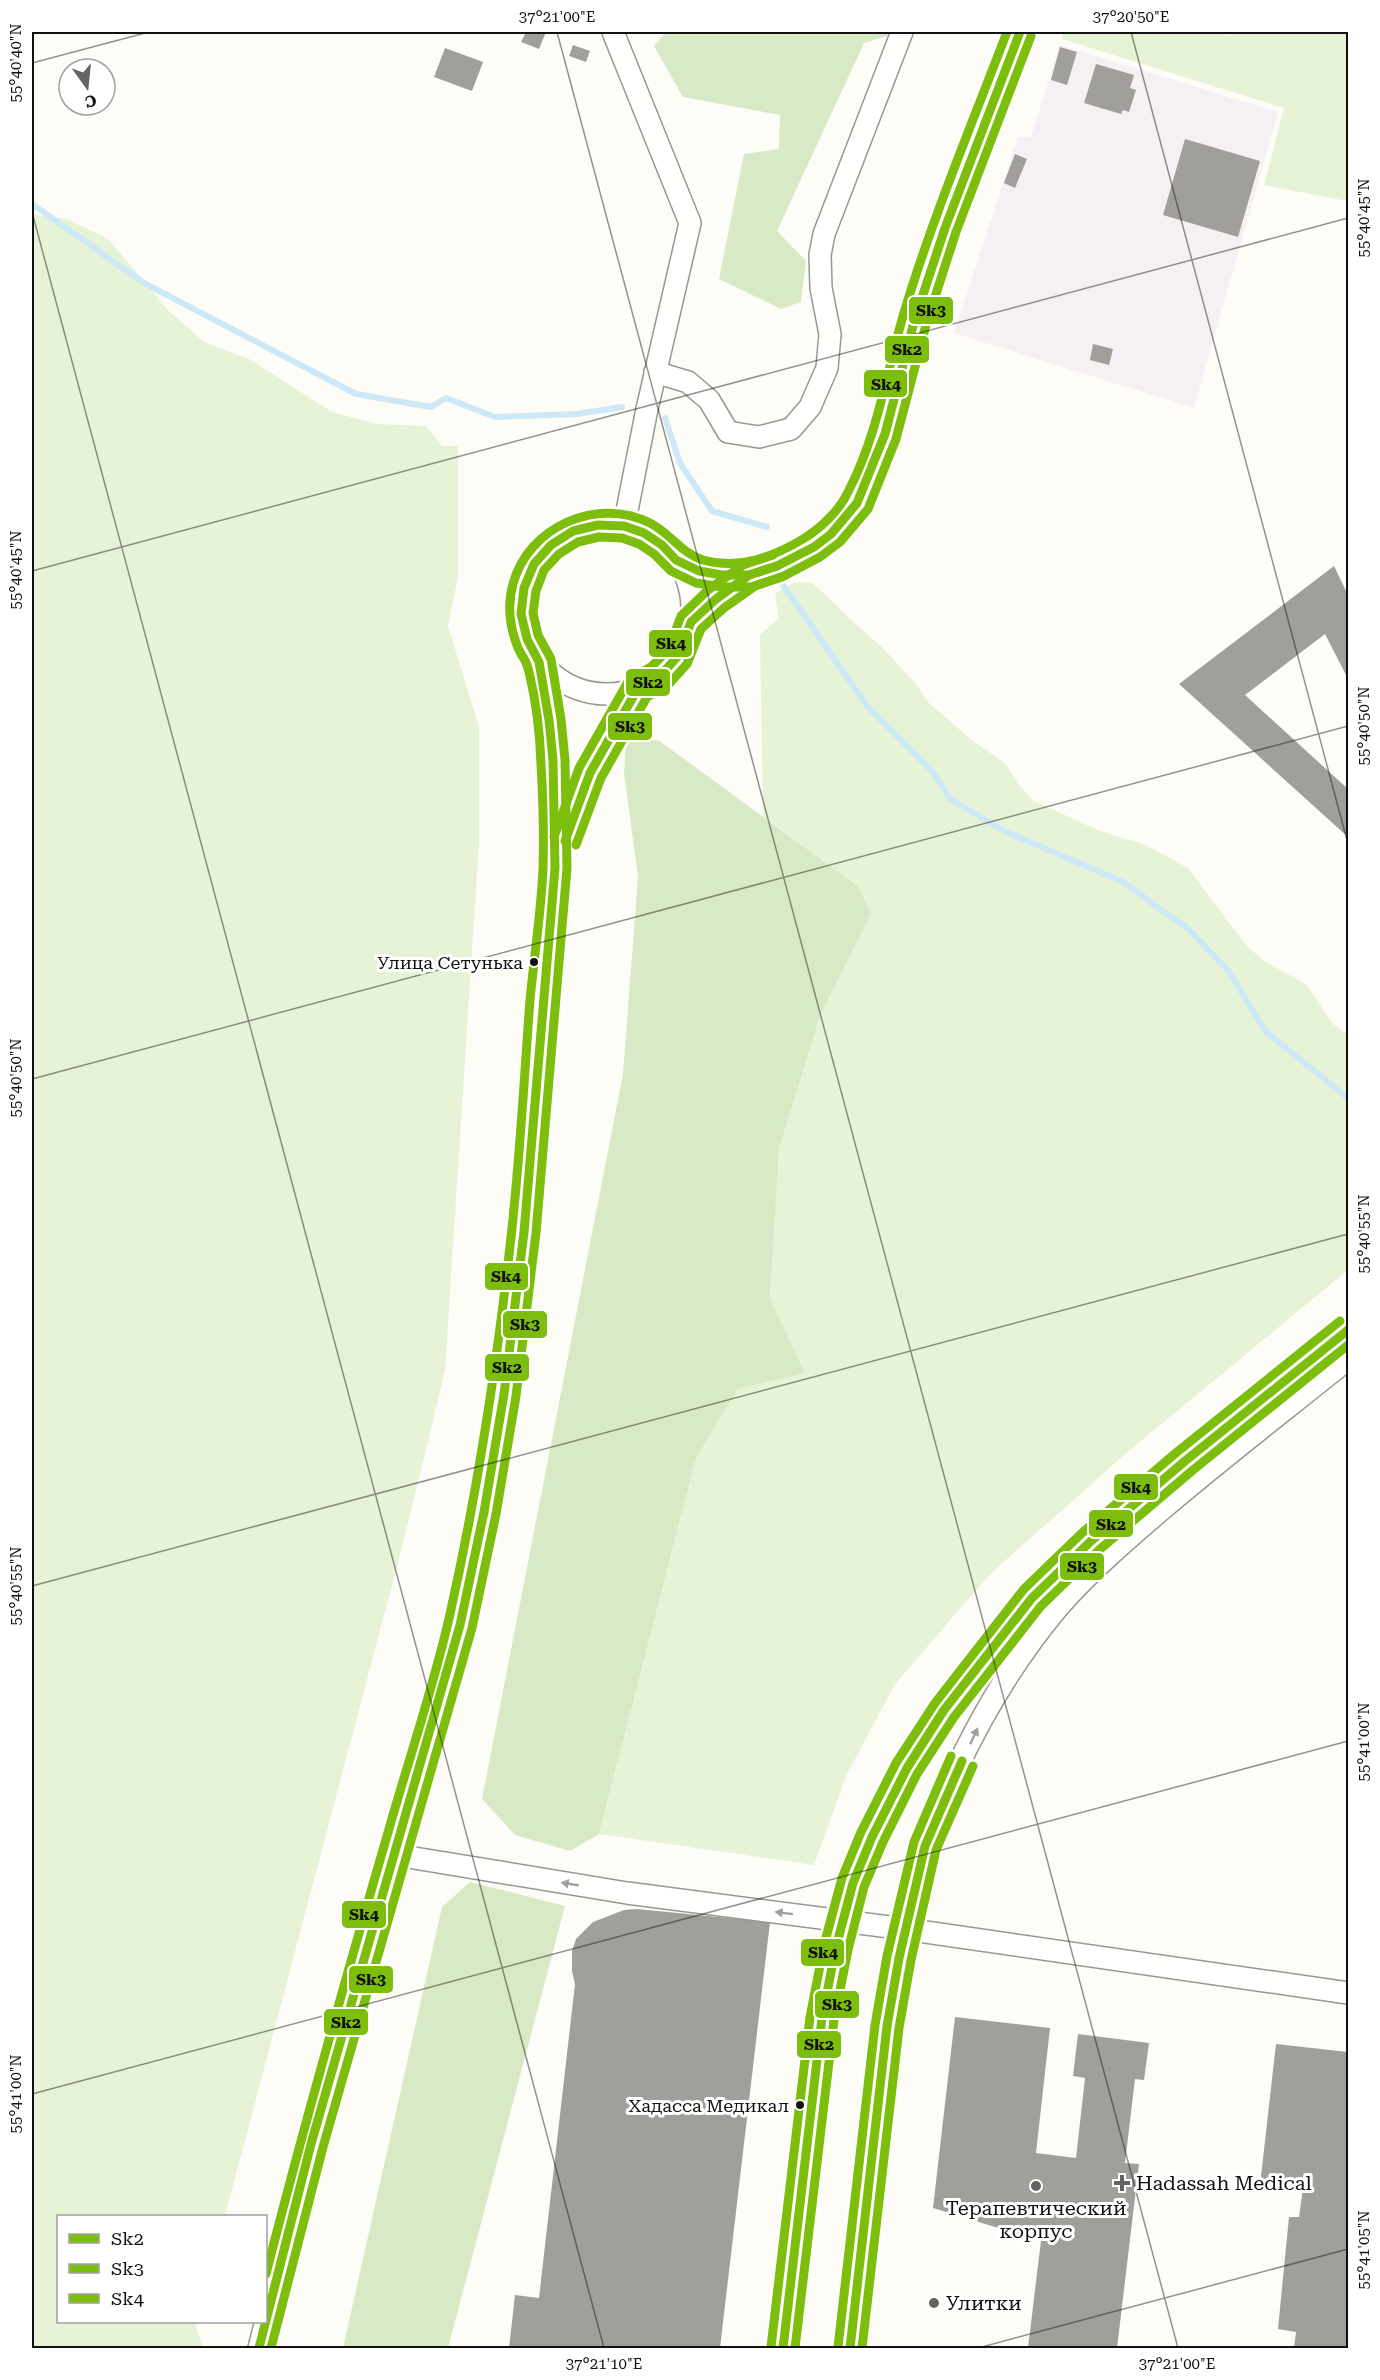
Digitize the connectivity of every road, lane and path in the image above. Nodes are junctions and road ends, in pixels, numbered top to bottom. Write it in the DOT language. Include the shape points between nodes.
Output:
graph roads {
  1 [pos="613,32"];
  2 [pos="903,32"];
  3 [pos="1020,32"];
  4 [pos="655,372"];
  5 [pos="624,526"];
  6 [pos="676,560"];
  7 [pos="749,575"];
  8 [pos="691,622"];
  9 [pos="539,662"];
  10 [pos="638,688"];
  11 [pos="555,868"];
  12 [pos="1348,1330"];
  13 [pos="1348,1359"];
  14 [pos="396,1855"];
  15 [pos="842,1920"];
  16 [pos="905,1929"];
  17 [pos="1348,1993"];
  18 [pos="267,2317"];
  19 [pos="266,2323"];
  20 [pos="259,2349"];
  21 [pos="783,2349"];
  22 [pos="850,2349"];
  1 -- 4 [label="street" via="690,223"];
  2 -- 4 [label="street" via="824,234 820,255 830,334 827,368 810,407 791,429 759,437 728,432 709,400 688,382"];
  3 -- 7 [label="street" via="945,228 914,322 885,434 857,503 831,534 814,547 794,559"];
  4 -- 5 [label="street"];
  5 -- 6 [label="street" via="644,533"];
  5 -- 9 [label="street" via="598,525 573,531 551,545 534,564 524,588 521,614 527,639"];
  6 -- 7 [label="street" via="699,571"];
  6 -- 8 [label="street" via="687,579 692,600"];
  7 -- 8 [label="street" via="724,591"];
  8 -- 10 [label="street" via="678,656 660,675"];
  9 -- 10 [label="street" via="558,679 583,691 611,695"];
  9 -- 11 [label="street" via="553,760"];
  10 -- 11 [label="street" via="590,772"];
  11 -- 14 [label="street" via="524,1232 504,1394 460,1625"];
  12 -- 15 [label="street" via="1168,1475 1032,1598 944,1710 907,1768 872,1837"];
  16 -- 13 [label="street, one-way" via="925,1846 949,1787 1009,1674 1053,1614 1121,1544"];
  15 -- 14 [label="street, one-way" via="627,1893"];
  14 -- 18 [label="street" via="311,2144"];
  15 -- 16 [label="street"];
  15 -- 21 [label="street" via="822,2018"];
  16 -- 17 [label="street"];
  16 -- 22 [label="street" via="887,2026"];
  19 -- 20 [label="street"];
}
